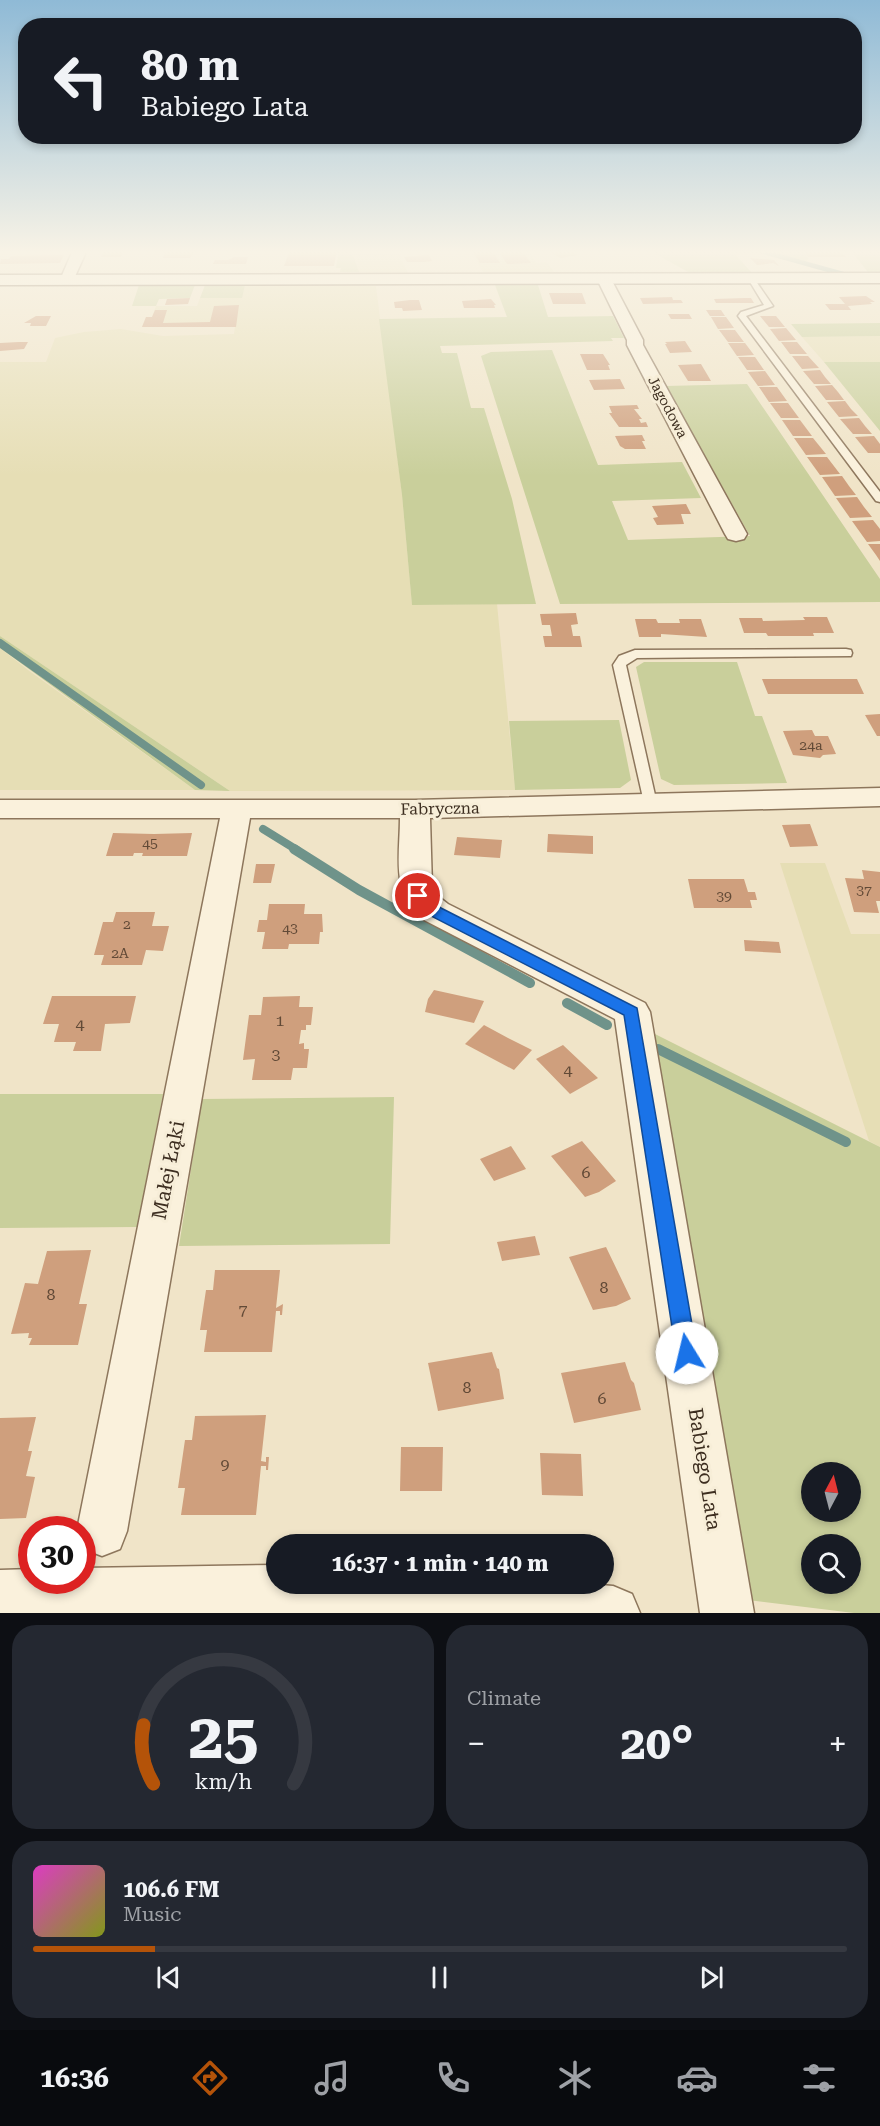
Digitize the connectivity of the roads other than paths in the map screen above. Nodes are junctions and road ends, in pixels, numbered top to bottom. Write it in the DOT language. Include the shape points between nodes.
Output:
graph roads {
  1 [pos="628,325"];
  2 [pos="749,325"];
  3 [pos="880,499"];
  4 [pos="736,534"];
  5 [pos="846,653"];
  6 [pos="880,797"];
  7 [pos="650,804"];
  8 [pos="0,809"];
  9 [pos="237,809"];
  10 [pos="415,809"];
  11 [pos="102,1531"];
  12 [pos="0,1596"];
  13 [pos="613,1613"];
  14 [pos="727,1613"];
  1 -- 4 [label="street, Jagodowa"];
  2 -- 3 [label="lane"];
  5 -- 7 [label="lane" via="635,654 624,659 619,665"];
  6 -- 7 [label="street, Fabryczna"];
  7 -- 10 [label="street, Fabryczna"];
  8 -- 9 [label="street, Fabryczna"];
  9 -- 10 [label="street, Fabryczna"];
  9 -- 11 [label="street, Małej Łąki"];
  10 -- 14 [label="street, Babiego Lata" via="416,887 425,904 632,1012"];
  12 -- 13 [label="street" via="373,1589"];
}
